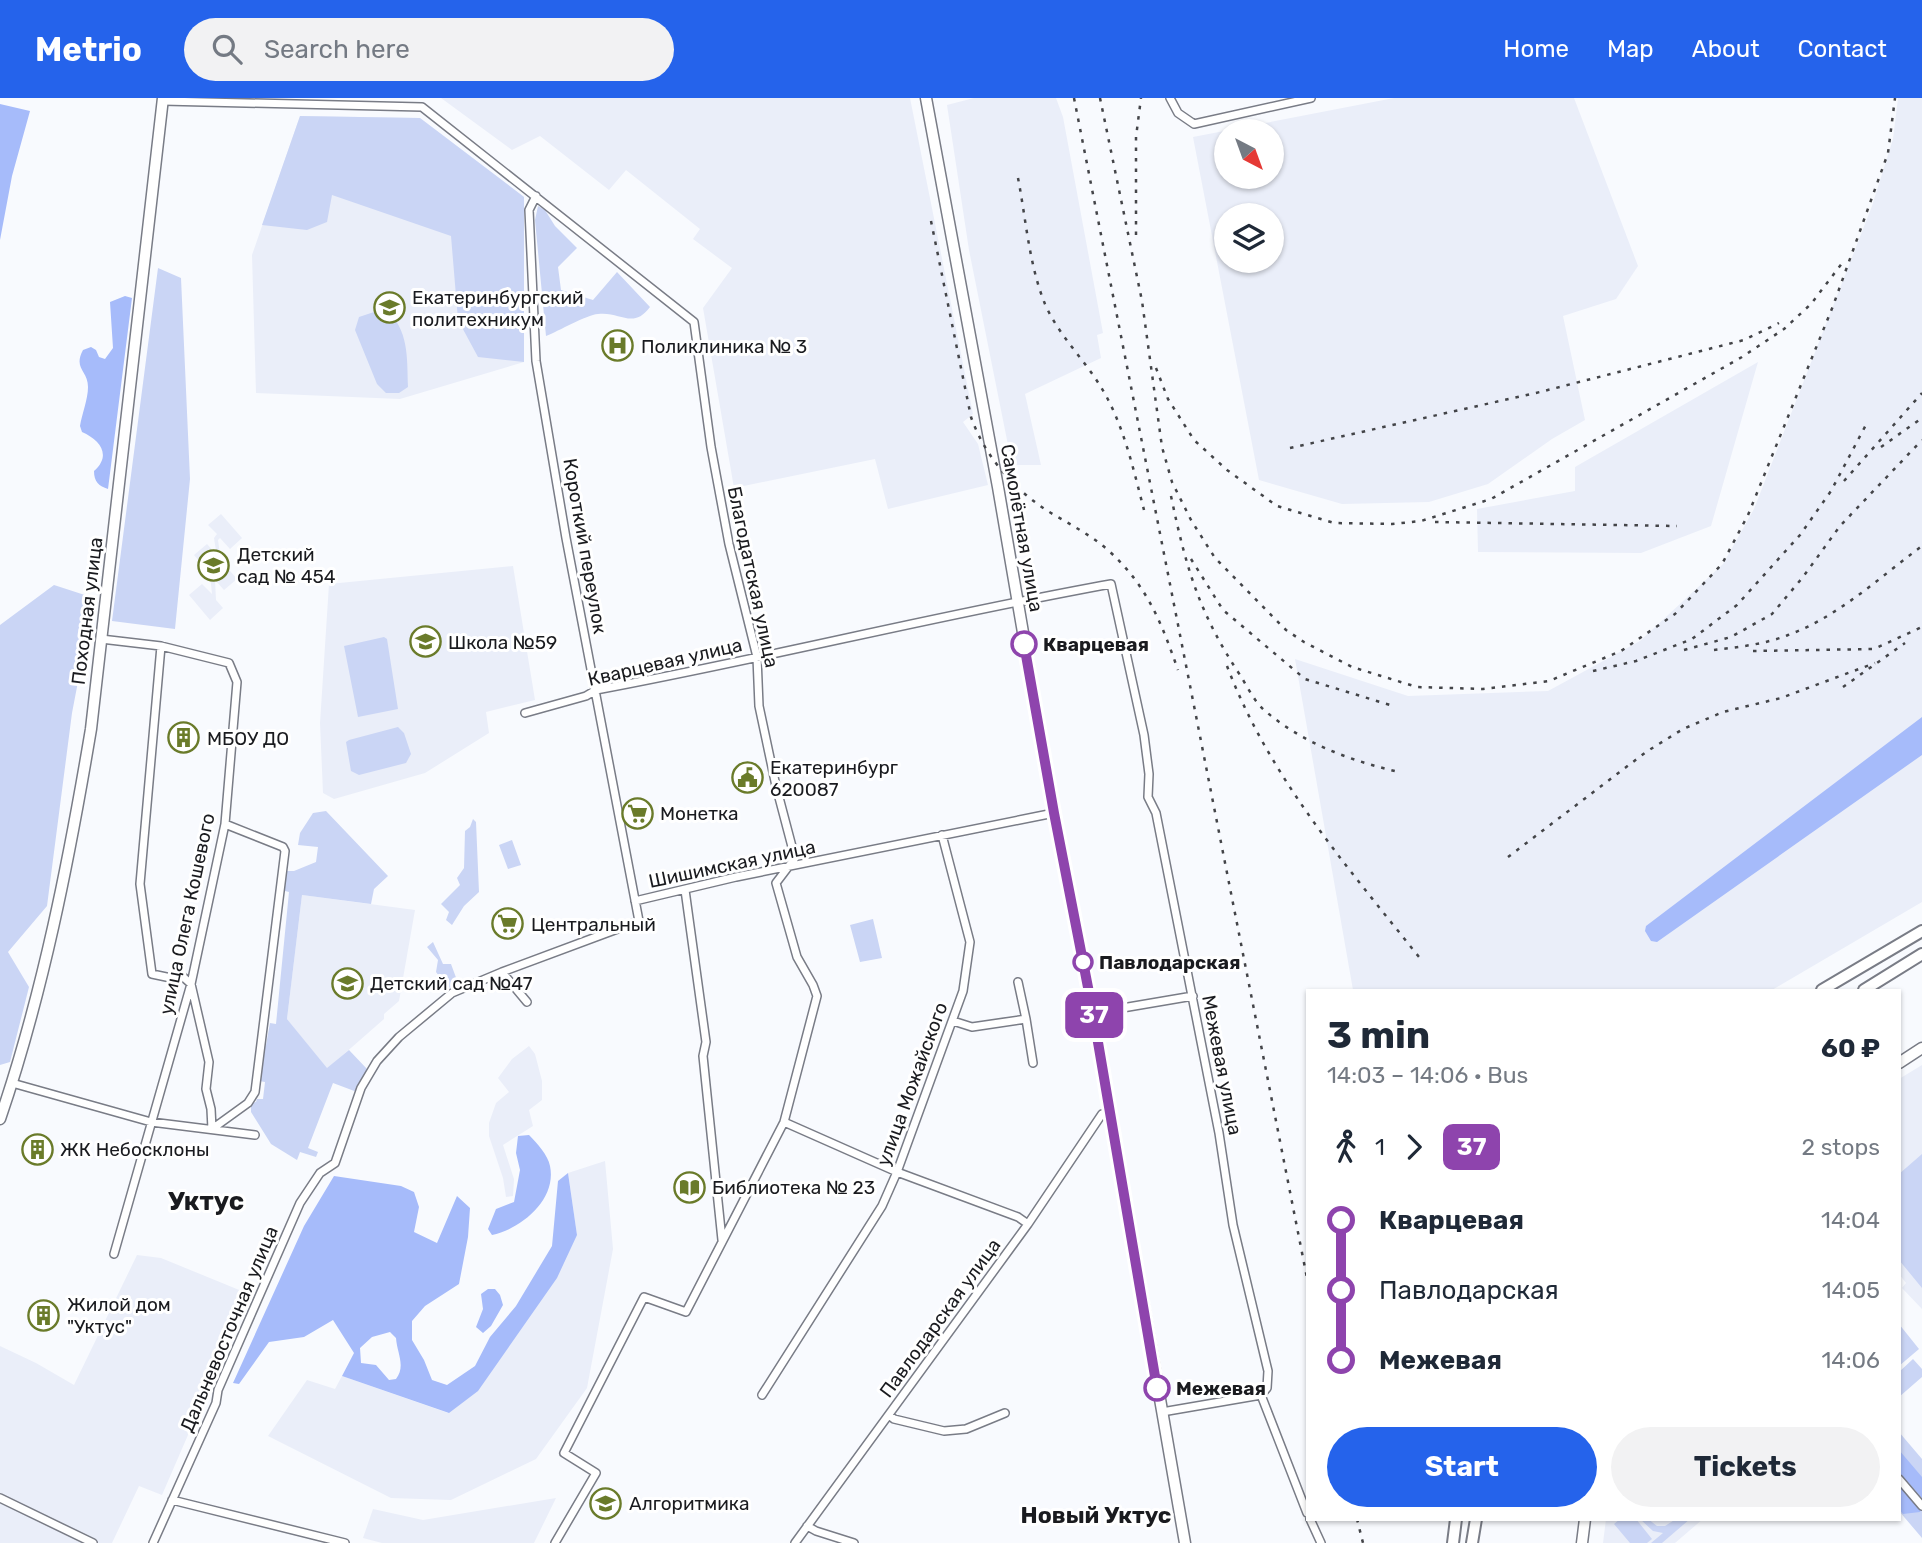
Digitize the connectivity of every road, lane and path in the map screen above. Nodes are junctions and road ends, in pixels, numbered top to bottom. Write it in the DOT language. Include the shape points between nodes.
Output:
graph roads {
  1 [pos="926,98"];
  2 [pos="1170,98"];
  3 [pos="1311,98"];
  4 [pos="163,100"];
  5 [pos="536,196"];
  6 [pos="1018,601"];
  7 [pos="101,639"];
  8 [pos="161,646"];
  9 [pos="757,657"];
  10 [pos="596,690"];
  11 [pos="525,713"];
  12 [pos="1054,813"];
  13 [pos="225,824"];
  14 [pos="942,835"];
  15 [pos="786,869"];
  16 [pos="685,890"];
  17 [pos="635,901"];
  18 [pos="1922,931"];
  19 [pos="1922,954"];
  20 [pos="502,972"];
  21 [pos="1018,982"];
  22 [pos="191,984"];
  23 [pos="1824,989"];
  24 [pos="1866,989"];
  25 [pos="1193,996"];
  26 [pos="527,1002"];
  27 [pos="1093,1013"];
  28 [pos="1026,1019"];
  29 [pos="953,1021"];
  30 [pos="1922,1048"];
  31 [pos="1901,1062"];
  32 [pos="1033,1063"];
  33 [pos="12,1083"];
  34 [pos="1109,1113"];
  35 [pos="0,1119"];
  36 [pos="151,1122"];
  37 [pos="784,1122"];
  38 [pos="212,1129"];
  39 [pos="254,1135"];
  40 [pos="897,1172"];
  41 [pos="320,1173"];
  42 [pos="1028,1224"];
  43 [pos="723,1240"];
  44 [pos="114,1254"];
  45 [pos="762,1395"];
  46 [pos="1261,1395"];
  47 [pos="1162,1412"];
  48 [pos="1004,1413"];
  49 [pos="889,1415"];
  50 [pos="1901,1481"];
  51 [pos="0,1498"];
  52 [pos="172,1500"];
  53 [pos="1922,1506"];
  54 [pos="1306,1510"];
  55 [pos="1311,1521"];
  56 [pos="1456,1521"];
  57 [pos="1476,1521"];
  58 [pos="1585,1521"];
  59 [pos="807,1525"];
  60 [pos="93,1543"];
  61 [pos="153,1543"];
  62 [pos="345,1543"];
  63 [pos="555,1543"];
  64 [pos="794,1543"];
  65 [pos="853,1543"];
  66 [pos="1185,1543"];
  67 [pos="1321,1543"];
  68 [pos="1453,1543"];
  69 [pos="1472,1543"];
  70 [pos="1581,1543"];
  1 -- 6 [label="main road, Самолётная улица"];
  2 -- 3 [label="street" via="1178,113 1194,124"];
  4 -- 5 [label="street, Благодатская улица" via="422,107"];
  4 -- 7 [label="main road, Походная улица"];
  5 -- 9 [label="street, Благодатская улица" via="694,322 729,544"];
  5 -- 10 [label="street, Короткий переулок" via="529,210 536,361"];
  6 -- 9 [label="street, Кварцевая улица"];
  6 -- 12 [label="main road, Самолётная улица"];
  6 -- 25 [label="street, Межевая улица" via="1111,584 1143,735 1148,797 1156,813"];
  7 -- 8 [label="street, улица Олега Кошевого"];
  7 -- 33 [label="main road, Походная улица" via="75,828"];
  8 -- 13 [label="street, улица Олега Кошевого" via="229,663 237,682"];
  8 -- 22 [label="street" via="140,884 152,974 181,975"];
  9 -- 10 [label="street, Кварцевая улица"];
  9 -- 15 [label="street, Благодатская улица" via="760,706 795,858"];
  10 -- 11 [label="street, Кварцевая улица"];
  10 -- 17 [label="street, Короткий переулок"];
  12 -- 14 [label="street, Шишимская улица"];
  12 -- 27 [label="main road, Самолётная улица"];
  13 -- 22 [label="street, улица Олега Кошевого"];
  13 -- 38 [label="street" via="285,851 255,1092 248,1103"];
  14 -- 15 [label="street, Шишимская улица"];
  14 -- 29 [label="street, улица Можайского" via="970,942"];
  15 -- 16 [label="street, Шишимская улица"];
  15 -- 37 [label="street, Благодатская улица" via="776,883 797,957 817,996"];
  16 -- 17 [label="street, Шишимская улица"];
  16 -- 43 [label="street" via="706,1042 703,1056"];
  17 -- 20 [label="street, Шишимская улица" via="639,921"];
  18 -- 23 [label="main road"];
  19 -- 24 [label="main road"];
  20 -- 26 [label="street"];
  20 -- 41 [label="street, Шишимская улица" via="452,993 384,1053 361,1088 335,1163"];
  21 -- 28 [label="street"];
  22 -- 36 [label="street, улица Олега Кошевого"];
  22 -- 38 [label="street" via="209,1062 206,1089"];
  25 -- 27 [label="street"];
  25 -- 46 [label="street, Межевая улица" via="1233,1225 1268,1371 1267,1388"];
  27 -- 34 [label="main road, Самолётная улица"];
  28 -- 29 [label="street" via="972,1027"];
  28 -- 32 [label="street"];
  29 -- 40 [label="street, улица Можайского"];
  30 -- 31 [label="main road"];
  33 -- 35 [label="main road, Походная улица"];
  33 -- 36 [label="street"];
  34 -- 42 [label="street, Павлодарская улица" via="1102,1114"];
  34 -- 47 [label="main road, Самолётная улица"];
  36 -- 38 [label="street"];
  36 -- 44 [label="street, улица Олега Кошевого"];
  37 -- 40 [label="street"];
  37 -- 43 [label="street, Благодатская улица"];
  38 -- 39 [label="street"];
  40 -- 42 [label="street"];
  40 -- 45 [label="street, улица Можайского" via="882,1206"];
  41 -- 52 [label="street, Дальневосточная улица" via="286,1233"];
  42 -- 49 [label="street, Павлодарская улица"];
  43 -- 63 [label="street, Благодатская улица" via="686,1312 644,1297 564,1453 596,1473"];
  46 -- 47 [label="street"];
  46 -- 54 [label="street, Межевая улица"];
  47 -- 66 [label="main road, Самолётная улица"];
  48 -- 49 [label="street" via="966,1429 944,1431"];
  49 -- 59 [label="street, Павлодарская улица"];
  50 -- 53 [label="street"];
  51 -- 60 [label="street"];
  52 -- 61 [label="street, Дальневосточная улица"];
  52 -- 62 [label="street"];
  55 -- 67 [label="street"];
  56 -- 68 [label="main road"];
  57 -- 69 [label="main road"];
  58 -- 70 [label="main road"];
  59 -- 64 [label="street, Павлодарская улица"];
  59 -- 65 [label="street"];
}
